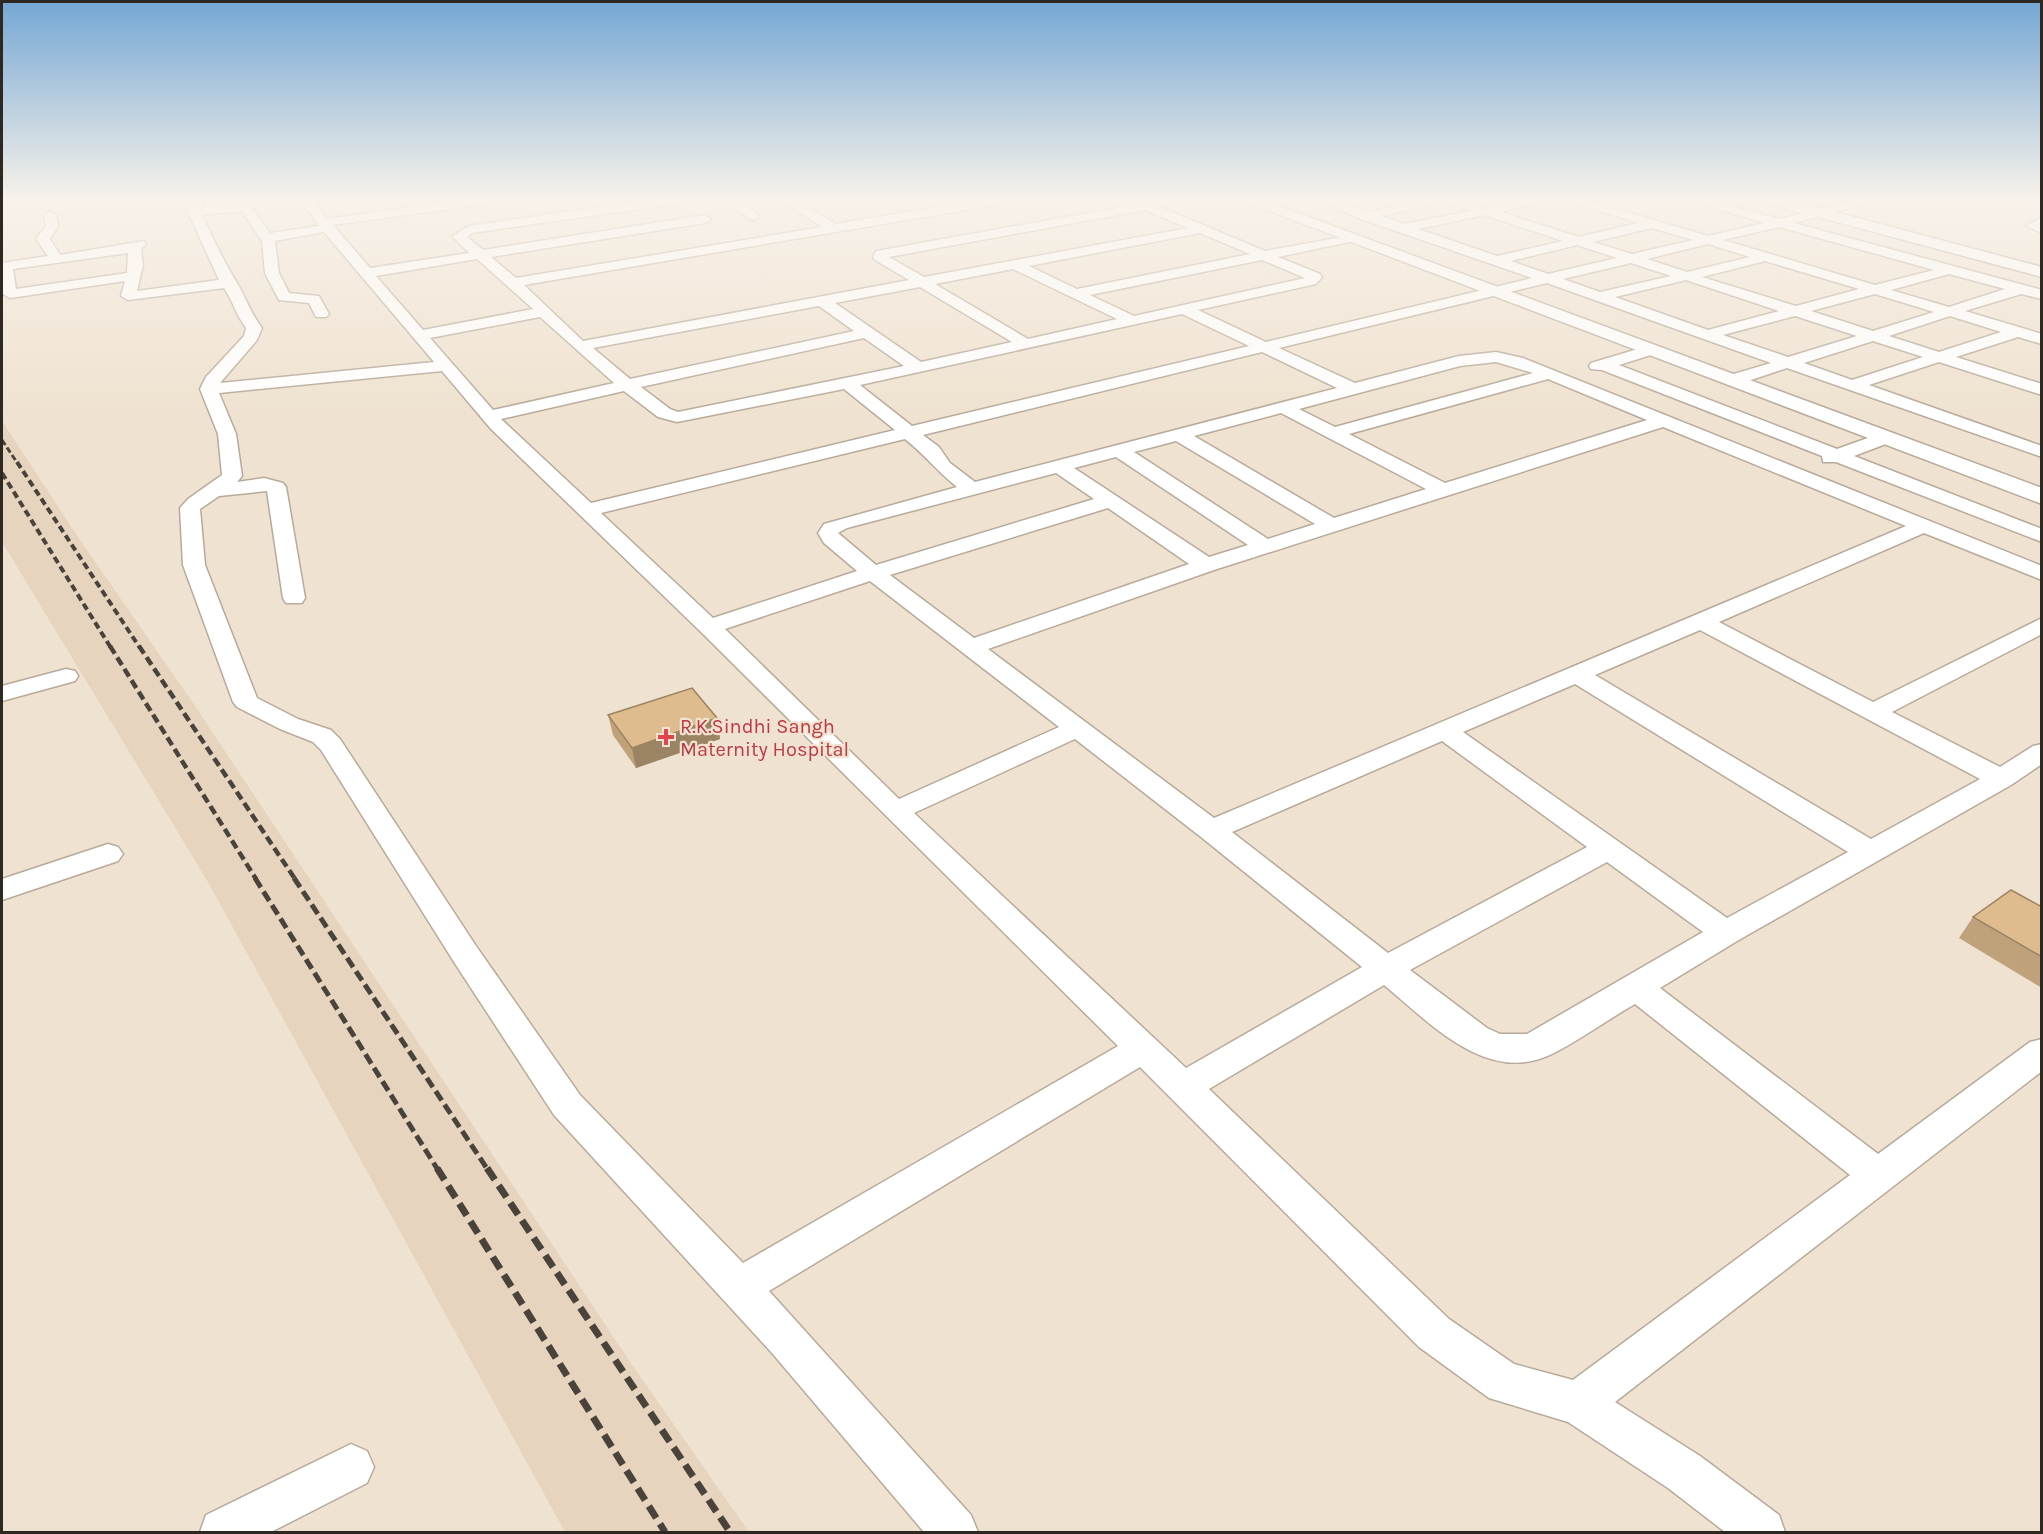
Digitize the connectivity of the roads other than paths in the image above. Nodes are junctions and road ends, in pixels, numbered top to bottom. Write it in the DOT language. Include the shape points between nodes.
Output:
graph roads {
  1 [pos="5,271"];
  2 [pos="134,271"];
  3 [pos="221,271"];
  4 [pos="272,271"];
  5 [pos="365,271"];
  6 [pos="382,271"];
  7 [pos="498,271"];
  8 [pos="585,271"];
  9 [pos="902,271"];
  10 [pos="980,271"];
  11 [pos="1027,271"];
  12 [pos="1189,271"];
  13 [pos="1301,271"];
  14 [pos="1438,271"];
  15 [pos="1523,271"];
  16 [pos="1581,271"];
  17 [pos="1666,271"];
  18 [pos="1707,271"];
  19 [pos="1811,271"];
  20 [pos="1946,271"];
  21 [pos="1950,271"];
  22 [pos="367,273"];
  23 [pos="133,276"];
  24 [pos="1684,276"];
  25 [pos="1547,279"];
  26 [pos="921,282"];
  27 [pos="230,283"];
  28 [pos="513,283"];
  29 [pos="2042,283"];
  30 [pos="1876,290"];
  31 [pos="2020,290"];
  32 [pos="1494,291"];
  33 [pos="1075,294"];
  34 [pos="2042,295"];
  35 [pos="1598,297"];
  36 [pos="822,301"];
  37 [pos="1185,310"];
  38 [pos="1796,311"];
  39 [pos="1948,311"];
  40 [pos="543,312"];
  41 [pos="321,314"];
  42 [pos="1133,321"];
  43 [pos="2042,324"];
  44 [pos="2017,332"];
  45 [pos="867,333"];
  46 [pos="420,335"];
  47 [pos="1705,335"];
  48 [pos="1871,336"];
  49 [pos="2042,339"];
  50 [pos="1027,345"];
  51 [pos="580,346"];
  52 [pos="1262,346"];
  53 [pos="1652,350"];
  54 [pos="1938,357"];
  55 [pos="1784,363"];
  56 [pos="1603,364"];
  57 [pos="447,366"];
  58 [pos="918,368"];
  59 [pos="1553,376"];
  60 [pos="1733,380"];
  61 [pos="847,383"];
  62 [pos="627,385"];
  63 [pos="1850,386"];
  64 [pos="209,389"];
  65 [pos="1353,389"];
  66 [pos="2042,390"];
  67 [pos="1284,408"];
  68 [pos="489,416"];
  69 [pos="1665,420"];
  70 [pos="909,431"];
  71 [pos="1334,433"];
  72 [pos="2042,433"];
  73 [pos="1179,435"];
  74 [pos="1885,438"];
  75 [pos="2018,443"];
  76 [pos="1119,451"];
  77 [pos="2042,452"];
  78 [pos="1836,455"];
  79 [pos="1058,466"];
  80 [pos="1789,472"];
  81 [pos="970,489"];
  82 [pos="1443,490"];
  83 [pos="214,491"];
  84 [pos="2042,497"];
  85 [pos="1110,501"];
  86 [pos="587,510"];
  87 [pos="1333,526"];
  88 [pos="1923,526"];
  89 [pos="2042,536"];
  90 [pos="1266,547"];
  91 [pos="1206,566"];
  92 [pos="873,573"];
  93 [pos="2042,574"];
  94 [pos="294,598"];
  95 [pos="1702,622"];
  96 [pos="2042,625"];
  97 [pos="709,627"];
  98 [pos="971,646"];
  99 [pos="1577,675"];
  100 [pos="66,676"];
  101 [pos="2,694"];
  102 [pos="1872,712"];
  103 [pos="1078,728"];
  104 [pos="1446,732"];
  105 [pos="2042,752"];
  106 [pos="2001,779"];
  107 [pos="895,811"];
  108 [pos="1211,830"];
  109 [pos="1608,849"];
  110 [pos="1868,851"];
  111 [pos="108,854"];
  112 [pos="2,890"];
  113 [pos="1726,933"];
  114 [pos="1386,967"];
  115 [pos="1635,986"];
  116 [pos="1143,1048"];
  117 [pos="2042,1052"];
  118 [pos="1183,1087"];
  119 [pos="1878,1176"];
  120 [pos="738,1288"];
  121 [pos="1578,1403"];
  122 [pos="351,1467"];
  123 [pos="223,1533"];
  124 [pos="954,1533"];
  125 [pos="1762,1533"];
  1 -- 23 [label="street" via="10,294"];
  2 -- 23 [label="street"];
  3 -- 27 [label="street"];
  4 -- 41 [label="street" via="284,297 314,299"];
  5 -- 22 [label="street"];
  6 -- 22 [label="street"];
  7 -- 28 [label="street"];
  8 -- 28 [label="street"];
  9 -- 26 [label="street"];
  10 -- 26 [label="street"];
  11 -- 33 [label="street"];
  12 -- 33 [label="street"];
  13 -- 37 [label="street" via="1316,277"];
  14 -- 32 [label="street"];
  15 -- 25 [label="street"];
  16 -- 25 [label="street"];
  17 -- 24 [label="street"];
  18 -- 24 [label="street"];
  19 -- 30 [label="street"];
  20 -- 30 [label="street"];
  21 -- 31 [label="street"];
  22 -- 46 [label="street"];
  23 -- 27 [label="street" via="128,296"];
  24 -- 35 [label="street"];
  24 -- 38 [label="street"];
  25 -- 32 [label="street"];
  25 -- 35 [label="street"];
  26 -- 36 [label="street"];
  26 -- 50 [label="street"];
  27 -- 64 [label="street" via="254,333"];
  28 -- 40 [label="street"];
  29 -- 31 [label="street"];
  30 -- 38 [label="street"];
  30 -- 39 [label="street"];
  31 -- 34 [label="street"];
  31 -- 39 [label="street"];
  32 -- 52 [label="street"];
  32 -- 53 [label="street"];
  33 -- 42 [label="street"];
  35 -- 47 [label="street"];
  36 -- 45 [label="street"];
  36 -- 51 [label="street"];
  37 -- 42 [label="street"];
  37 -- 52 [label="street"];
  38 -- 47 [label="street"];
  38 -- 48 [label="street"];
  39 -- 44 [label="street"];
  39 -- 48 [label="street"];
  40 -- 46 [label="street"];
  40 -- 51 [label="street"];
  42 -- 50 [label="street"];
  43 -- 44 [label="street"];
  44 -- 49 [label="street"];
  44 -- 54 [label="street"];
  45 -- 58 [label="street"];
  45 -- 62 [label="street"];
  46 -- 57 [label="street"];
  47 -- 55 [label="street"];
  48 -- 54 [label="street"];
  48 -- 55 [label="street"];
  50 -- 58 [label="street"];
  51 -- 62 [label="street"];
  52 -- 65 [label="street"];
  52 -- 70 [label="street"];
  53 -- 56 [label="street"];
  53 -- 60 [label="street"];
  54 -- 63 [label="street"];
  54 -- 66 [label="street"];
  55 -- 60 [label="street"];
  55 -- 63 [label="street"];
  56 -- 59 [label="street"];
  56 -- 78 [label="street"];
  57 -- 64 [label="street"];
  57 -- 68 [label="street"];
  58 -- 61 [label="street"];
  59 -- 65 [label="street" via="1507,359 1477,357"];
  59 -- 69 [label="street"];
  59 -- 71 [label="street"];
  60 -- 74 [label="street"];
  61 -- 62 [label="street" via="677,417 664,413"];
  61 -- 70 [label="street"];
  62 -- 68 [label="street"];
  63 -- 75 [label="street"];
  64 -- 83 [label="street" via="227,435 232,468 227,484"];
  65 -- 67 [label="street"];
  67 -- 71 [label="street"];
  67 -- 73 [label="street"];
  68 -- 86 [label="street"];
  69 -- 80 [label="street"];
  69 -- 82 [label="street"];
  70 -- 81 [label="street"];
  70 -- 86 [label="street"];
  71 -- 82 [label="street"];
  72 -- 75 [label="street"];
  73 -- 76 [label="street"];
  73 -- 87 [label="street"];
  74 -- 78 [label="street"];
  74 -- 84 [label="street"];
  75 -- 77 [label="street"];
  76 -- 79 [label="street"];
  76 -- 90 [label="street"];
  78 -- 80 [label="street"];
  78 -- 89 [label="street"];
  79 -- 81 [label="street"];
  79 -- 85 [label="street"];
  80 -- 88 [label="street"];
  81 -- 92 [label="street" via="831,528 831,539"];
  82 -- 87 [label="street"];
  83 -- 94 [label="street" via="264,484 276,487"];
  83 -- 120 [label="street" via="190,508 194,565 246,702 322,736 332,745 471,964 567,1105"];
  85 -- 91 [label="street"];
  85 -- 92 [label="street"];
  86 -- 97 [label="street"];
  87 -- 90 [label="street"];
  88 -- 93 [label="street"];
  88 -- 95 [label="street"];
  90 -- 91 [label="street"];
  91 -- 98 [label="street"];
  92 -- 97 [label="street"];
  92 -- 98 [label="street"];
  95 -- 99 [label="street"];
  95 -- 102 [label="street"];
  96 -- 102 [label="street"];
  97 -- 107 [label="street"];
  98 -- 103 [label="street"];
  99 -- 104 [label="street"];
  99 -- 110 [label="street"];
  100 -- 101 [label="street"];
  102 -- 106 [label="street"];
  103 -- 107 [label="street"];
  103 -- 108 [label="street"];
  104 -- 108 [label="street"];
  104 -- 109 [label="street"];
  105 -- 106 [label="street"];
  106 -- 110 [label="street"];
  107 -- 116 [label="street"];
  108 -- 114 [label="street"];
  109 -- 113 [label="street"];
  109 -- 114 [label="street"];
  110 -- 113 [label="street"];
  111 -- 112 [label="street"];
  113 -- 115 [label="street"];
  114 -- 115 [label="street" via="1464,1031 1492,1048 1516,1050 1539,1045"];
  114 -- 118 [label="street"];
  115 -- 119 [label="street"];
  116 -- 118 [label="street"];
  116 -- 120 [label="street"];
  117 -- 119 [label="street"];
  118 -- 121 [label="street" via="1434,1333 1504,1383"];
  119 -- 121 [label="street"];
  120 -- 124 [label="street" via="787,1339"];
  121 -- 125 [label="street" via="1684,1472"];
  122 -- 123 [label="street"];
}
